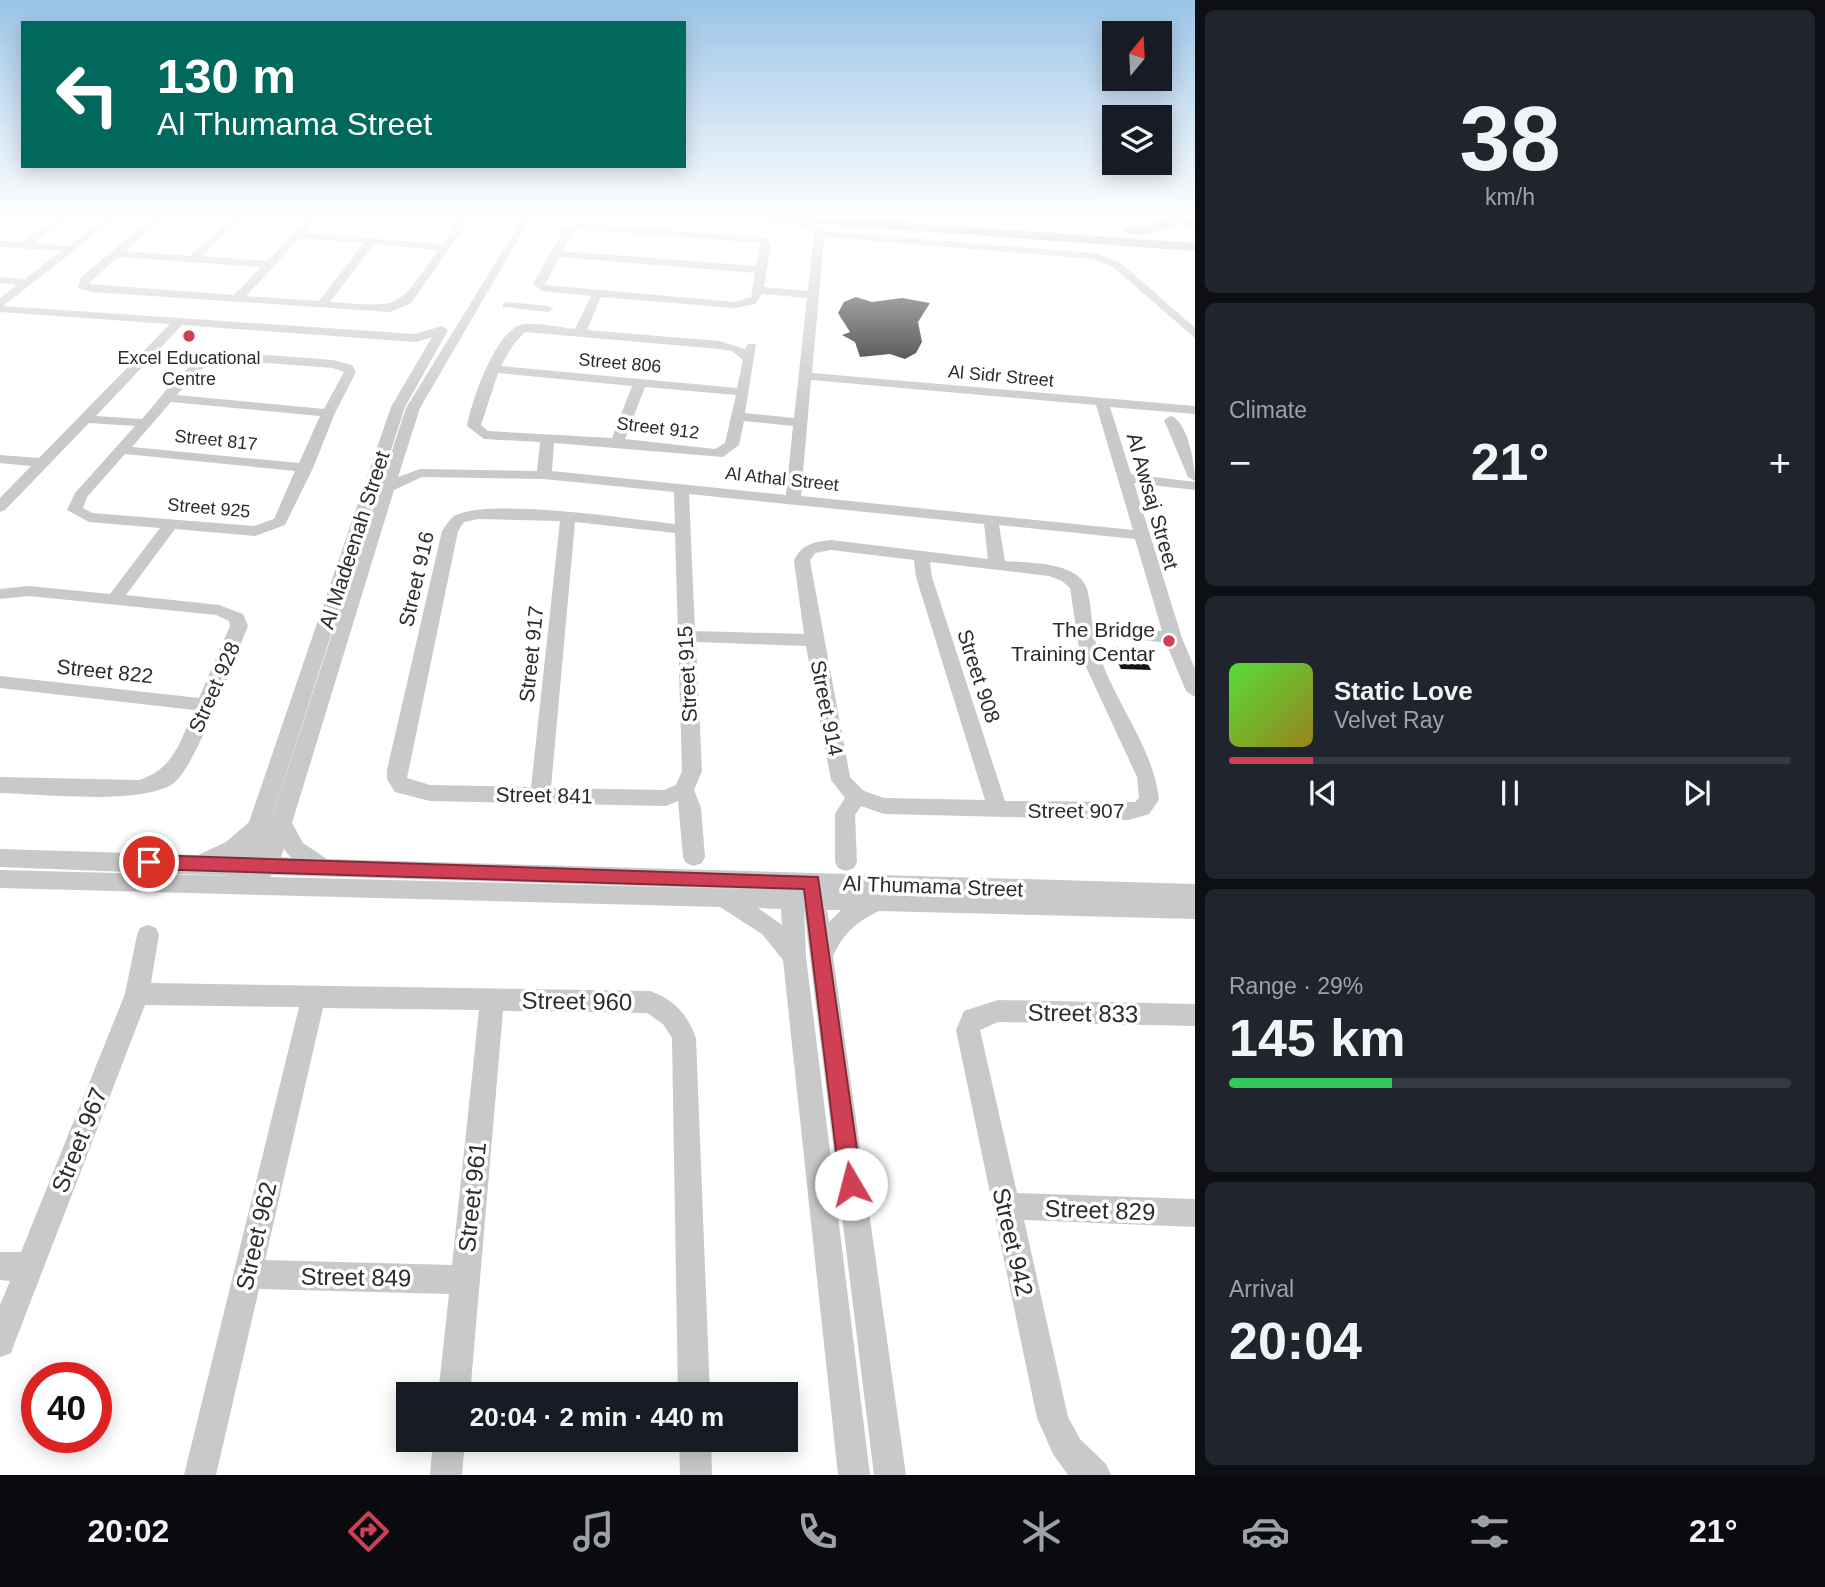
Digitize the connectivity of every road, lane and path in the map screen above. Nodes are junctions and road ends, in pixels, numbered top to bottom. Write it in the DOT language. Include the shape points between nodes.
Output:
graph roads {
  1 [pos="25,284"];
  2 [pos="83,284"];
  3 [pos="251,284"];
  4 [pos="338,284"];
  5 [pos="418,284"];
  6 [pos="470,284"];
  7 [pos="486,284"];
  8 [pos="539,284"];
  9 [pos="759,284"];
  10 [pos="813,284"];
  11 [pos="1138,284"];
  12 [pos="757,290"];
  13 [pos="557,291"];
  14 [pos="144,293"];
  15 [pos="597,294"];
  16 [pos="812,295"];
  17 [pos="236,300"];
  18 [pos="0,303"];
  19 [pos="507,305"];
  20 [pos="321,306"];
  21 [pos="0,309"];
  22 [pos="363,309"];
  23 [pos="117,317"];
  24 [pos="179,322"];
  25 [pos="442,330"];
  26 [pos="580,332"];
  27 [pos="347,333"];
  28 [pos="1195,334"];
  29 [pos="416,338"];
  30 [pos="274,344"];
  31 [pos="430,349"];
  32 [pos="494,369"];
  33 [pos="804,376"];
  34 [pos="640,382"];
  35 [pos="742,392"];
  36 [pos="170,398"];
  37 [pos="1102,402"];
  38 [pos="1195,410"];
  39 [pos="328,413"];
  40 [pos="737,416"];
  41 [pos="86,419"];
  42 [pos="1171,420"];
  43 [pos="146,423"];
  44 [pos="800,423"];
  45 [pos="547,440"];
  46 [pos="618,442"];
  47 [pos="1188,446"];
  48 [pos="122,450"];
  49 [pos="396,458"];
  50 [pos="0,459"];
  51 [pos="43,463"];
  52 [pos="306,468"];
  53 [pos="420,473"];
  54 [pos="544,475"];
  55 [pos="1195,477"];
  56 [pos="1124,478"];
  57 [pos="1195,486"];
  58 [pos="387,488"];
  59 [pos="681,488"];
  60 [pos="793,499"];
  61 [pos="0,507"];
  62 [pos="568,517"];
  63 [pos="991,520"];
  64 [pos="172,524"];
  65 [pos="681,529"];
  66 [pos="1140,536"];
  67 [pos="810,549"];
  68 [pos="920,555"];
  69 [pos="997,564"];
  70 [pos="0,594"];
  71 [pos="115,599"];
  72 [pos="1084,627"];
  73 [pos="685,636"];
  74 [pos="1173,638"];
  75 [pos="814,640"];
  76 [pos="0,682"];
  77 [pos="1195,691"];
  78 [pos="206,705"];
  79 [pos="0,785"];
  80 [pos="402,787"];
  81 [pos="684,790"];
  82 [pos="540,795"];
  83 [pos="856,797"];
  84 [pos="998,810"];
  85 [pos="271,824"];
  86 [pos="694,857"];
  87 [pos="846,862"];
  88 [pos="200,864"];
  89 [pos="322,867"];
  90 [pos="2,872"];
  91 [pos="249,873"];
  92 [pos="804,891"];
  93 [pos="1195,893"];
  94 [pos="721,898"];
  95 [pos="877,902"];
  96 [pos="1195,910"];
  97 [pos="148,935"];
  98 [pos="807,958"];
  99 [pos="137,994"];
  100 [pos="313,997"];
  101 [pos="492,1000"];
  102 [pos="1195,1016"];
  103 [pos="973,1019"];
  104 [pos="1006,1206"];
  105 [pos="1195,1213"];
  106 [pos="14,1266"];
  107 [pos="247,1274"];
  108 [pos="464,1280"];
  109 [pos="0,1342"];
  110 [pos="455,1382"];
  111 [pos="694,1382"];
  112 [pos="448,1452"];
  113 [pos="695,1452"];
  114 [pos="1085,1468"];
  115 [pos="200,1475"];
  116 [pos="446,1475"];
  117 [pos="696,1475"];
  118 [pos="854,1475"];
  119 [pos="890,1475"];
  1 -- 18 [label="street"];
  2 -- 14 [label="street" via="92,289"];
  3 -- 17 [label="street"];
  4 -- 20 [label="street"];
  5 -- 22 [label="street" via="402,305"];
  6 -- 25 [label="street, Al Madeenah Street"];
  7 -- 49 [label="street, Al Madeenah Street" via="422,388"];
  8 -- 13 [label="street"];
  9 -- 12 [label="street"];
  10 -- 16 [label="street"];
  11 -- 28 [label="street"];
  12 -- 15 [label="street" via="754,300 743,304"];
  12 -- 16 [label="street"];
  13 -- 15 [label="street"];
  13 -- 19 [label="street" via="545,314"];
  14 -- 17 [label="street"];
  14 -- 23 [label="street"];
  15 -- 26 [label="street"];
  16 -- 33 [label="street"];
  17 -- 20 [label="street"];
  20 -- 22 [label="street"];
  21 -- 23 [label="street"];
  22 -- 27 [label="street"];
  23 -- 24 [label="street"];
  24 -- 30 [label="street"];
  24 -- 41 [label="street"];
  25 -- 29 [label="street"];
  25 -- 31 [label="street, Al Madeenah Street"];
  26 -- 32 [label="street, Street 912" via="517,330"];
  26 -- 35 [label="street, Street 912" via="719,345 751,353"];
  27 -- 29 [label="street"];
  27 -- 30 [label="street"];
  29 -- 31 [label="street"];
  30 -- 36 [label="street, Street 925" via="209,358"];
  30 -- 39 [label="street, Street 925" via="348,368 349,377"];
  31 -- 85 [label="street, Al Madeenah Street" via="398,407"];
  32 -- 34 [label="street, Street 806"];
  32 -- 45 [label="street, Street 912" via="474,421 477,432"];
  33 -- 37 [label="street, Al Sidr Street"];
  33 -- 44 [label="street"];
  34 -- 35 [label="street, Street 806"];
  34 -- 46 [label="street"];
  35 -- 40 [label="street, Street 912"];
  36 -- 39 [label="street"];
  36 -- 43 [label="street, Street 925"];
  37 -- 38 [label="street, Al Sidr Street"];
  37 -- 56 [label="street, Al Awsaj Street"];
  39 -- 52 [label="street, Street 925"];
  40 -- 44 [label="street"];
  40 -- 46 [label="street, Street 912" via="732,445 718,454"];
  41 -- 43 [label="street"];
  41 -- 51 [label="street"];
  42 -- 47 [label="street"];
  43 -- 48 [label="street, Street 925"];
  44 -- 60 [label="street"];
  45 -- 46 [label="street, Street 912"];
  45 -- 54 [label="street"];
  47 -- 55 [label="street"];
  48 -- 52 [label="street, Street 817"];
  48 -- 64 [label="street, Street 925" via="80,496 75,510 89,517"];
  49 -- 53 [label="street"];
  49 -- 58 [label="street, Al Madeenah Street"];
  50 -- 51 [label="street"];
  51 -- 61 [label="street"];
  52 -- 64 [label="street, Street 925" via="285,516 274,527 255,531"];
  53 -- 54 [label="street, Al Athal Street"];
  53 -- 58 [label="street, Al Athal Street"];
  54 -- 59 [label="street, Al Athal Street"];
  56 -- 57 [label="street"];
  56 -- 66 [label="street, Al Awsaj Street"];
  58 -- 85 [label="street, Al Madeenah Street"];
  59 -- 60 [label="street, Al Athal Street"];
  59 -- 65 [label="street, Street 915"];
  60 -- 63 [label="street, Al Athal Street"];
  62 -- 65 [label="street, Street 916"];
  62 -- 80 [label="street, Street 916" via="478,514 453,525 397,771"];
  62 -- 82 [label="street, Street 917"];
  63 -- 66 [label="street, Al Athal Street"];
  63 -- 69 [label="street"];
  64 -- 71 [label="street"];
  65 -- 73 [label="street, Street 915"];
  66 -- 74 [label="street, Al Awsaj Street"];
  67 -- 68 [label="street, Street 907" via="831,545"];
  67 -- 75 [label="street, Street 914" via="802,561"];
  68 -- 69 [label="street, Street 907"];
  68 -- 84 [label="street, Street 908"];
  69 -- 72 [label="street, Street 907" via="1051,570 1068,577 1078,587"];
  70 -- 71 [label="street, Street 928" via="29,591"];
  71 -- 78 [label="street, Street 928" via="219,610 237,618 236,637"];
  72 -- 74 [label="street"];
  72 -- 84 [label="street, Street 907" via="1098,680 1147,777 1149,800 1129,812"];
  73 -- 75 [label="street"];
  73 -- 81 [label="street, Street 915" via="692,771"];
  74 -- 77 [label="street, Al Awsaj Street"];
  75 -- 83 [label="street, Street 914" via="841,780"];
  76 -- 78 [label="street, Street 822"];
  78 -- 79 [label="street, Street 928" via="177,768 154,785 139,789"];
  80 -- 82 [label="street, Street 841" via="430,793"];
  81 -- 82 [label="street, Street 841" via="666,798"];
  81 -- 86 [label="street, Street 915" via="691,808"];
  83 -- 84 [label="street, Street 907" via="884,806"];
  83 -- 87 [label="street" via="845,814"];
  85 -- 88 [label="street"];
  85 -- 89 [label="street" via="295,849"];
  85 -- 91 [label="street, Al Madeenah Street"];
  88 -- 90 [label="street, Al Thumama Street"];
  88 -- 91 [label="street, Al Thumama Street"];
  89 -- 91 [label="street, Al Thumama Street"];
  89 -- 92 [label="street, Al Thumama Street"];
  90 -- 91 [label="street, Al Thumama Street"];
  91 -- 94 [label="street, Al Thumama Street"];
  92 -- 93 [label="street, Al Thumama Street" via="1004,896 1043,889"];
  92 -- 94 [label="street, Al Thumama Street"];
  92 -- 95 [label="street, Al Thumama Street"];
  92 -- 98 [label="street"];
  94 -- 98 [label="street" via="747,910"];
  95 -- 96 [label="street, Al Thumama Street"];
  95 -- 98 [label="street" via="853,913"];
  97 -- 99 [label="street, Street 967"];
  98 -- 118 [label="street"];
  98 -- 119 [label="street"];
  99 -- 100 [label="street, Street 960"];
  99 -- 106 [label="street, Street 967"];
  100 -- 101 [label="street, Street 960"];
  100 -- 107 [label="street, Street 962"];
  101 -- 108 [label="street, Street 961"];
  101 -- 111 [label="street, Street 960" via="650,1002 668,1010 678,1022 684,1038"];
  102 -- 103 [label="street, Street 833" via="998,1011"];
  103 -- 104 [label="street, Street 942" via="968,1045"];
  104 -- 105 [label="street, Street 829"];
  104 -- 114 [label="street, Street 942" via="1053,1418 1063,1444"];
  106 -- 109 [label="street, Street 967"];
  107 -- 108 [label="street, Street 849"];
  107 -- 115 [label="street, Street 962"];
  108 -- 110 [label="street, Street 961"];
  112 -- 116 [label="street"];
  113 -- 117 [label="street"];
}
